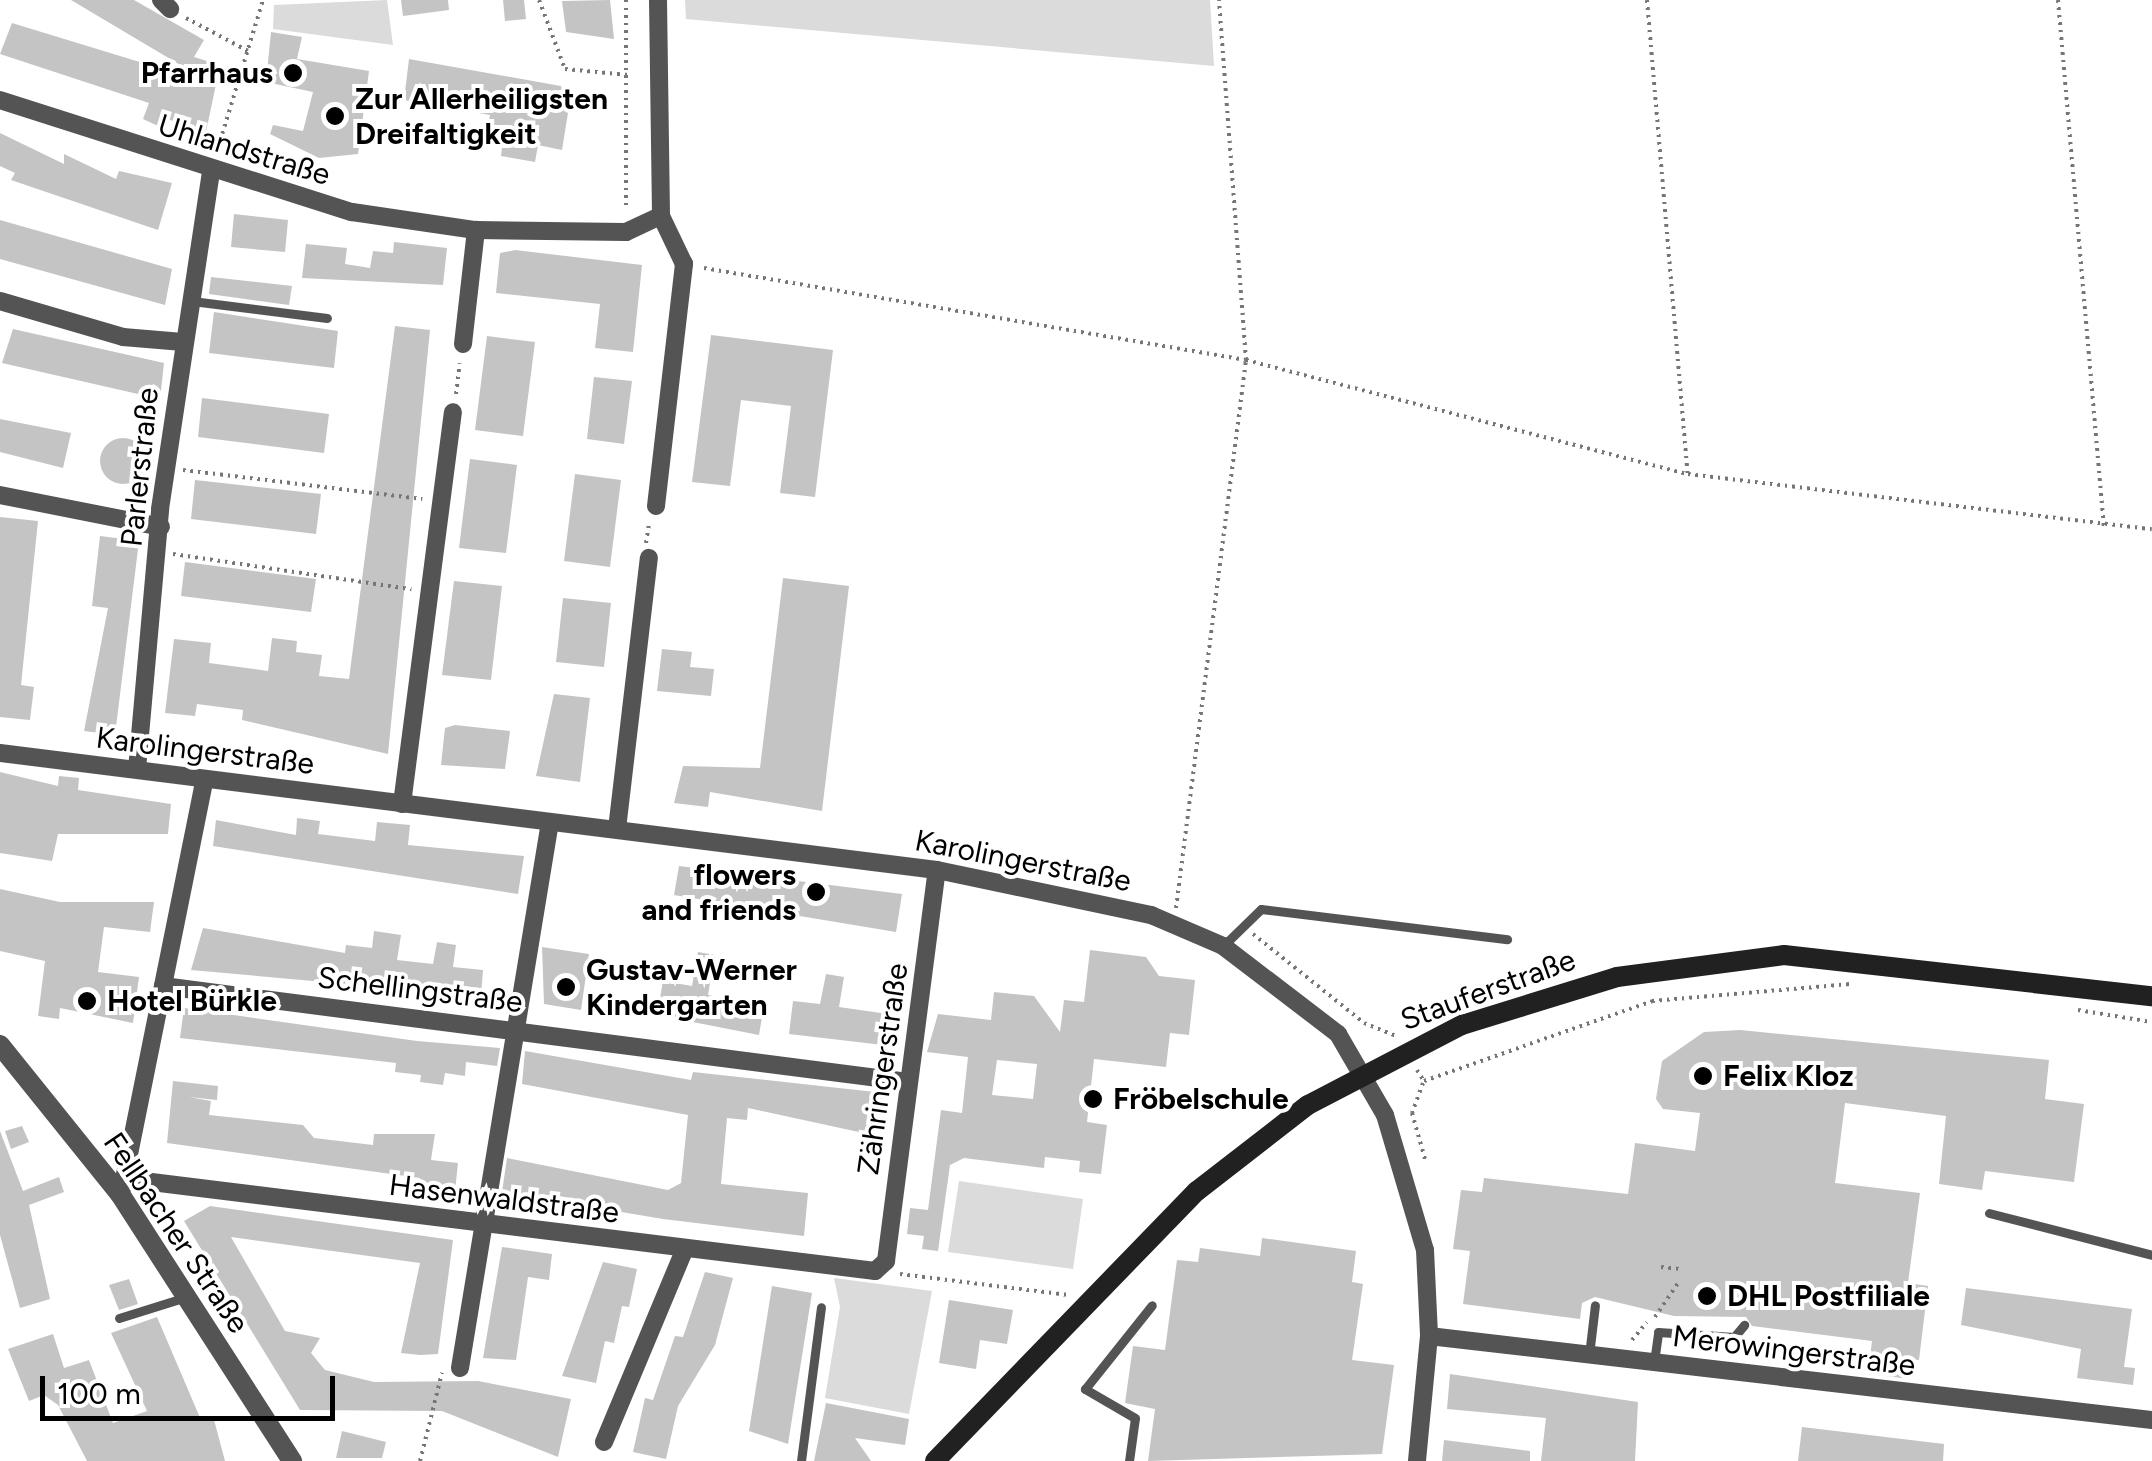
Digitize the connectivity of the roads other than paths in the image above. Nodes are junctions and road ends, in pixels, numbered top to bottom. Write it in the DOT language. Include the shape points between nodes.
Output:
graph roads {
  1 [pos="658,0"];
  2 [pos="0,100"];
  3 [pos="211,172"];
  4 [pos="660,216"];
  5 [pos="476,230"];
  6 [pos="190,300"];
  7 [pos="0,301"];
  8 [pos="327,318"];
  9 [pos="183,342"];
  10 [pos="463,344"];
  11 [pos="453,412"];
  12 [pos="0,495"];
  13 [pos="656,506"];
  14 [pos="161,527"];
  15 [pos="649,558"];
  16 [pos="0,753"];
  17 [pos="137,770"];
  18 [pos="205,779"];
  19 [pos="402,804"];
  20 [pos="550,822"];
  21 [pos="616,829"];
  22 [pos="937,870"];
  23 [pos="1507,938"];
  24 [pos="1223,946"];
  25 [pos="162,986"];
  26 [pos="2152,996"];
  27 [pos="513,1030"];
  28 [pos="0,1045"];
  29 [pos="1362,1073"];
  30 [pos="908,1082"];
  31 [pos="124,1186"];
  32 [pos="1989,1213"];
  33 [pos="480,1223"];
  34 [pos="684,1250"];
  35 [pos="2152,1255"];
  36 [pos="875,1271"];
  37 [pos="184,1297"];
  38 [pos="1152,1305"];
  39 [pos="1595,1305"];
  40 [pos="822,1307"];
  41 [pos="119,1318"];
  42 [pos="1744,1325"];
  43 [pos="1429,1336"];
  44 [pos="1588,1354"];
  45 [pos="1654,1362"];
  46 [pos="460,1368"];
  47 [pos="2152,1420"];
  48 [pos="604,1442"];
  49 [pos="292,1461"];
  50 [pos="801,1461"];
  51 [pos="936,1461"];
  52 [pos="1128,1461"];
  53 [pos="1417,1461"];
  1 -- 4 [label="street"];
  2 -- 3 [label="street, Uhlandstraße"];
  3 -- 5 [label="street, Uhlandstraße" via="352,212"];
  3 -- 6 [label="street, Parlerstraße"];
  4 -- 5 [label="street, Uhlandstraße" via="626,232"];
  4 -- 13 [label="street" via="684,264"];
  5 -- 10 [label="street"];
  6 -- 8 [label="lane"];
  6 -- 9 [label="street, Parlerstraße"];
  7 -- 9 [label="street" via="123,336"];
  9 -- 14 [label="street, Parlerstraße"];
  11 -- 19 [label="street"];
  12 -- 14 [label="street"];
  14 -- 17 [label="street, Parlerstraße"];
  15 -- 21 [label="street"];
  16 -- 17 [label="street, Karolingerstraße"];
  17 -- 18 [label="street, Karolingerstraße"];
  18 -- 19 [label="street, Karolingerstraße"];
  18 -- 25 [label="street"];
  19 -- 20 [label="street, Karolingerstraße"];
  20 -- 21 [label="street, Karolingerstraße"];
  20 -- 27 [label="street"];
  21 -- 22 [label="street, Karolingerstraße"];
  22 -- 24 [label="street, Karolingerstraße" via="1172,923"];
  22 -- 30 [label="street, Zähringerstraße"];
  23 -- 24 [label="lane" via="1261,909 1237,925"];
  24 -- 29 [label="street, Karolingerstraße" via="1298,995"];
  25 -- 27 [label="street, Schellingstraße"];
  25 -- 31 [label="street"];
  26 -- 29 [label="main road, Stauferstraße" via="1843,955 1729,958 1525,1003"];
  27 -- 30 [label="street, Schellingstraße"];
  27 -- 33 [label="street"];
  28 -- 31 [label="street, Fellbacher Straße"];
  29 -- 43 [label="street, Karolingerstraße" via="1385,1116 1425,1250"];
  29 -- 51 [label="main road, Stauferstraße" via="1196,1190"];
  30 -- 36 [label="street, Zähringerstraße" via="886,1261"];
  31 -- 33 [label="street, Hasenwaldstraße"];
  31 -- 37 [label="street, Fellbacher Straße"];
  32 -- 35 [label="lane"];
  33 -- 34 [label="street, Hasenwaldstraße"];
  33 -- 46 [label="street"];
  34 -- 36 [label="street, Hasenwaldstraße"];
  34 -- 48 [label="street"];
  37 -- 41 [label="lane"];
  37 -- 49 [label="street, Fellbacher Straße"];
  38 -- 52 [label="lane" via="1084,1389 1135,1418"];
  39 -- 44 [label="lane"];
  40 -- 50 [label="lane"];
  42 -- 45 [label="lane" via="1734,1336 1658,1332"];
  43 -- 44 [label="street, Merowingerstraße"];
  43 -- 53 [label="street, Karolingerstraße"];
  44 -- 45 [label="street, Merowingerstraße"];
  45 -- 47 [label="street, Merowingerstraße"];
}
